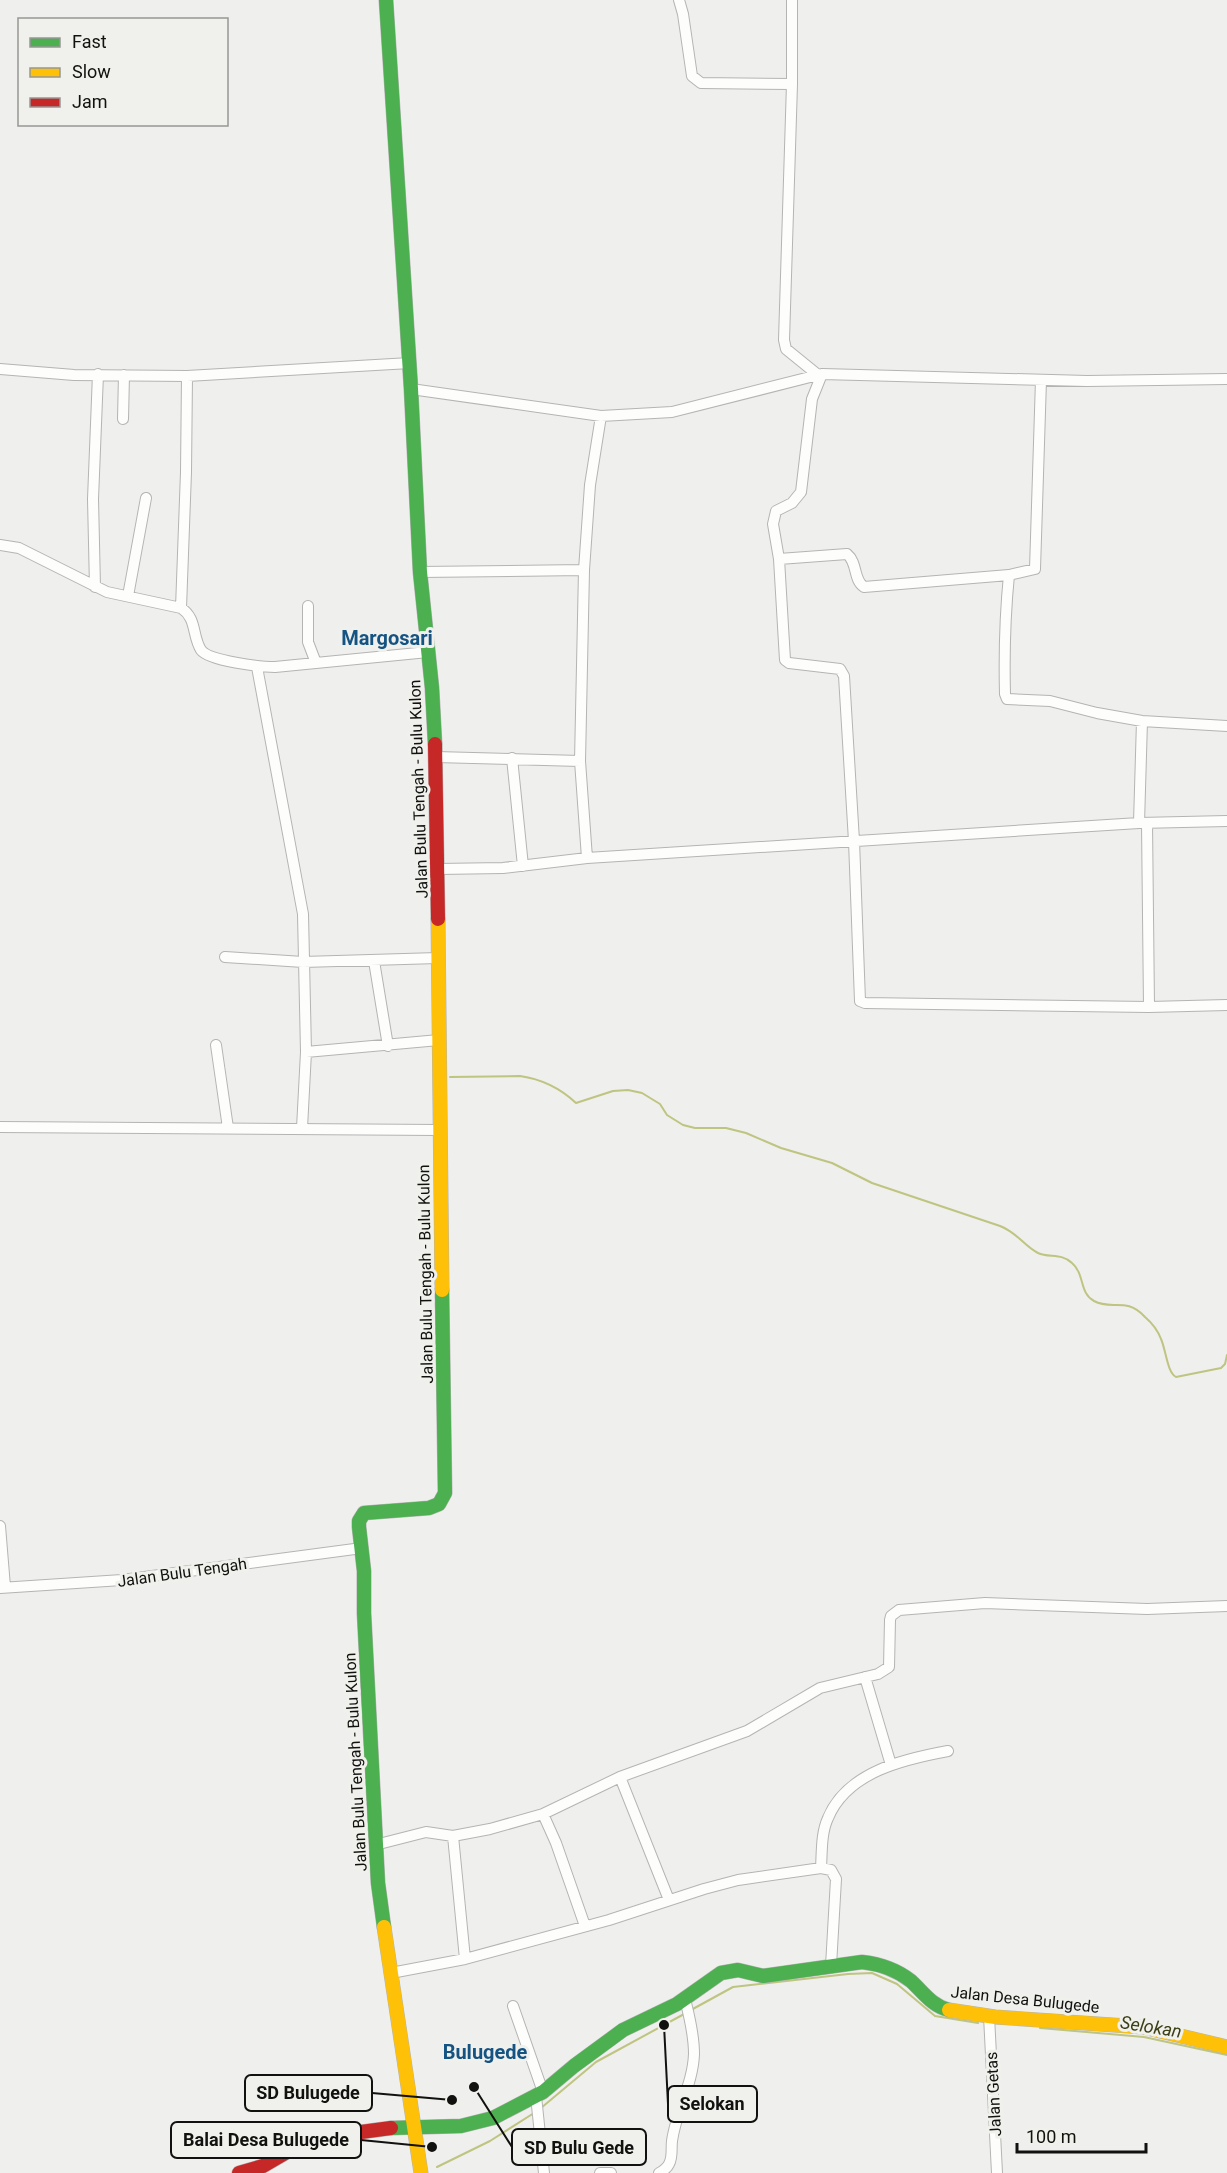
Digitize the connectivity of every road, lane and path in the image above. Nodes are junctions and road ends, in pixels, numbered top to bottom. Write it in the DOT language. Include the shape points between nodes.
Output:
graph roads {
  1 [pos="386,0"];
  2 [pos="679,0"];
  3 [pos="792,0"];
  4 [pos="792,84"];
  5 [pos="409,356"];
  6 [pos="0,369"];
  7 [pos="98,374"];
  8 [pos="124,375"];
  9 [pos="820,375"];
  10 [pos="187,376"];
  11 [pos="1227,379"];
  12 [pos="1041,380"];
  13 [pos="411,389"];
  14 [pos="601,416"];
  15 [pos="123,419"];
  16 [pos="147,498"];
  17 [pos="0,545"];
  18 [pos="779,559"];
  19 [pos="584,570"];
  20 [pos="420,572"];
  21 [pos="1009,575"];
  22 [pos="95,587"];
  23 [pos="128,596"];
  24 [pos="308,606"];
  25 [pos="181,608"];
  26 [pos="428,652"];
  27 [pos="316,663"];
  28 [pos="257,667"];
  29 [pos="1142,721"];
  30 [pos="1227,726"];
  31 [pos="436,757"];
  32 [pos="512,758"];
  33 [pos="580,760"];
  34 [pos="1227,821"];
  35 [pos="1143,823"];
  36 [pos="854,841"];
  37 [pos="587,858"];
  38 [pos="524,866"];
  39 [pos="438,869"];
  40 [pos="225,957"];
  41 [pos="438,958"];
  42 [pos="374,961"];
  43 [pos="303,962"];
  44 [pos="1227,1005"];
  45 [pos="1149,1007"];
  46 [pos="439,1040"];
  47 [pos="216,1045"];
  48 [pos="388,1046"];
  49 [pos="306,1052"];
  50 [pos="0,1127"];
  51 [pos="228,1128"];
  52 [pos="302,1128"];
  53 [pos="439,1130"];
  54 [pos="0,1526"];
  55 [pos="362,1548"];
  56 [pos="2,1587"];
  57 [pos="1227,1606"];
  58 [pos="865,1677"];
  59 [pos="948,1751"];
  60 [pos="891,1765"];
  61 [pos="620,1777"];
  62 [pos="543,1814"];
  63 [pos="453,1836"];
  64 [pos="375,1845"];
  65 [pos="821,1868"];
  66 [pos="669,1900"];
  67 [pos="585,1926"];
  68 [pos="465,1959"];
  69 [pos="831,1966"];
  70 [pos="391,1973"];
  71 [pos="685,2001"];
  72 [pos="513,2006"];
  73 [pos="989,2016"];
  74 [pos="1227,2047"];
  75 [pos="539,2103"];
  76 [pos="415,2127"];
  77 [pos="239,2173"];
  78 [pos="420,2173"];
  79 [pos="544,2173"];
  80 [pos="600,2173"];
  81 [pos="611,2173"];
  82 [pos="659,2173"];
  83 [pos="997,2173"];
  1 -- 5 [label="street, Jalan Bulu Tengah - Bulu Kulon"];
  2 -- 4 [label="street" via="696,82"];
  3 -- 4 [label="street"];
  4 -- 9 [label="street" via="784,340 786,349"];
  5 -- 10 [label="street"];
  5 -- 13 [label="street, Jalan Bulu Tengah - Bulu Kulon"];
  6 -- 7 [label="street"];
  7 -- 8 [label="street"];
  7 -- 22 [label="street" via="93,499"];
  8 -- 10 [label="street"];
  8 -- 15 [label="street"];
  9 -- 12 [label="street"];
  9 -- 14 [label="street" via="672,412"];
  9 -- 18 [label="street" via="812,399 801,492 776,511 774,517"];
  10 -- 25 [label="street"];
  11 -- 12 [label="street"];
  12 -- 21 [label="street" via="1037,566"];
  13 -- 14 [label="street"];
  13 -- 20 [label="street, Jalan Bulu Tengah - Bulu Kulon"];
  14 -- 19 [label="street" via="590,485"];
  16 -- 23 [label="street"];
  17 -- 22 [label="street" via="19,548"];
  18 -- 21 [label="street" via="847,554 853,560 858,582 864,587"];
  18 -- 36 [label="street" via="785,660 840,669 843,673"];
  19 -- 20 [label="street"];
  19 -- 33 [label="street"];
  20 -- 26 [label="street, Jalan Bulu Tengah - Bulu Kulon"];
  21 -- 29 [label="street" via="1004,658 1007,699 1050,700"];
  22 -- 23 [label="street"];
  23 -- 25 [label="street"];
  24 -- 27 [label="street" via="308,642"];
  25 -- 28 [label="street" via="190,615 205,654"];
  26 -- 27 [label="street"];
  26 -- 31 [label="street, Jalan Bulu Tengah - Bulu Kulon"];
  27 -- 28 [label="street"];
  28 -- 43 [label="street" via="303,914"];
  29 -- 30 [label="street"];
  29 -- 35 [label="street"];
  31 -- 32 [label="street"];
  31 -- 39 [label="street, Jalan Bulu Tengah - Bulu Kulon"];
  32 -- 33 [label="street"];
  32 -- 38 [label="street"];
  33 -- 37 [label="street"];
  34 -- 35 [label="street"];
  35 -- 36 [label="street"];
  35 -- 45 [label="street"];
  36 -- 37 [label="street"];
  36 -- 45 [label="street" via="862,1003"];
  37 -- 38 [label="street"];
  38 -- 39 [label="street"];
  39 -- 41 [label="street, Jalan Bulu Tengah - Bulu Kulon"];
  40 -- 43 [label="street"];
  41 -- 42 [label="street"];
  41 -- 46 [label="street, Jalan Bulu Tengah - Bulu Kulon"];
  42 -- 43 [label="street"];
  42 -- 48 [label="street"];
  43 -- 49 [label="street"];
  44 -- 45 [label="street"];
  46 -- 48 [label="street"];
  46 -- 53 [label="street, Jalan Bulu Tengah - Bulu Kulon"];
  47 -- 51 [label="street"];
  48 -- 49 [label="street"];
  49 -- 52 [label="street"];
  50 -- 51 [label="street"];
  51 -- 52 [label="street"];
  52 -- 53 [label="street"];
  53 -- 55 [label="street, Jalan Bulu Tengah - Bulu Kulon" via="445,1493 439,1504 429,1508 364,1514 358,1527"];
  54 -- 56 [label="street"];
  55 -- 56 [label="street, Jalan Bulu Tengah" via="122,1580"];
  55 -- 64 [label="street, Jalan Bulu Tengah - Bulu Kulon"];
  57 -- 58 [label="street" via="986,1603 898,1610 890,1620 889,1667"];
  58 -- 60 [label="street"];
  58 -- 61 [label="street" via="820,1688 747,1731"];
  59 -- 60 [label="street"];
  60 -- 65 [label="street" via="859,1780 836,1804 824,1829"];
  61 -- 62 [label="street"];
  61 -- 66 [label="street"];
  62 -- 63 [label="street"];
  62 -- 67 [label="street"];
  63 -- 64 [label="street" via="426,1832"];
  63 -- 68 [label="street"];
  64 -- 70 [label="street, Jalan Bulu Tengah - Bulu Kulon"];
  65 -- 66 [label="street" via="738,1880"];
  65 -- 69 [label="street" via="831,1870 836,1879"];
  66 -- 67 [label="street"];
  67 -- 68 [label="street"];
  68 -- 70 [label="street"];
  69 -- 71 [label="street, Jalan Desa Bulugede" via="763,1976 730,1970 707,1981"];
  69 -- 73 [label="street, Jalan Desa Bulugede" via="862,1962 891,1968 940,2007"];
  70 -- 76 [label="street, Jalan Bulu Tengah - Bulu Kulon"];
  71 -- 75 [label="street, Jalan Desa Bulugede" via="623,2030 574,2066"];
  71 -- 82 [label="street" via="694,2054 669,2165"];
  72 -- 75 [label="street"];
  73 -- 74 [label="street, Jalan Desa Bulugede" via="1145,2027"];
  73 -- 83 [label="street, Jalan Getas"];
  75 -- 76 [label="street, Jalan Desa Bulugede" via="461,2126"];
  75 -- 79 [label="street"];
  76 -- 77 [label="street, Jalan Desa Bulugede" via="316,2138 262,2166"];
  76 -- 78 [label="street, Jalan Bulu Tengah - Bulu Kulon"];
  80 -- 81 [label="street"];
}
